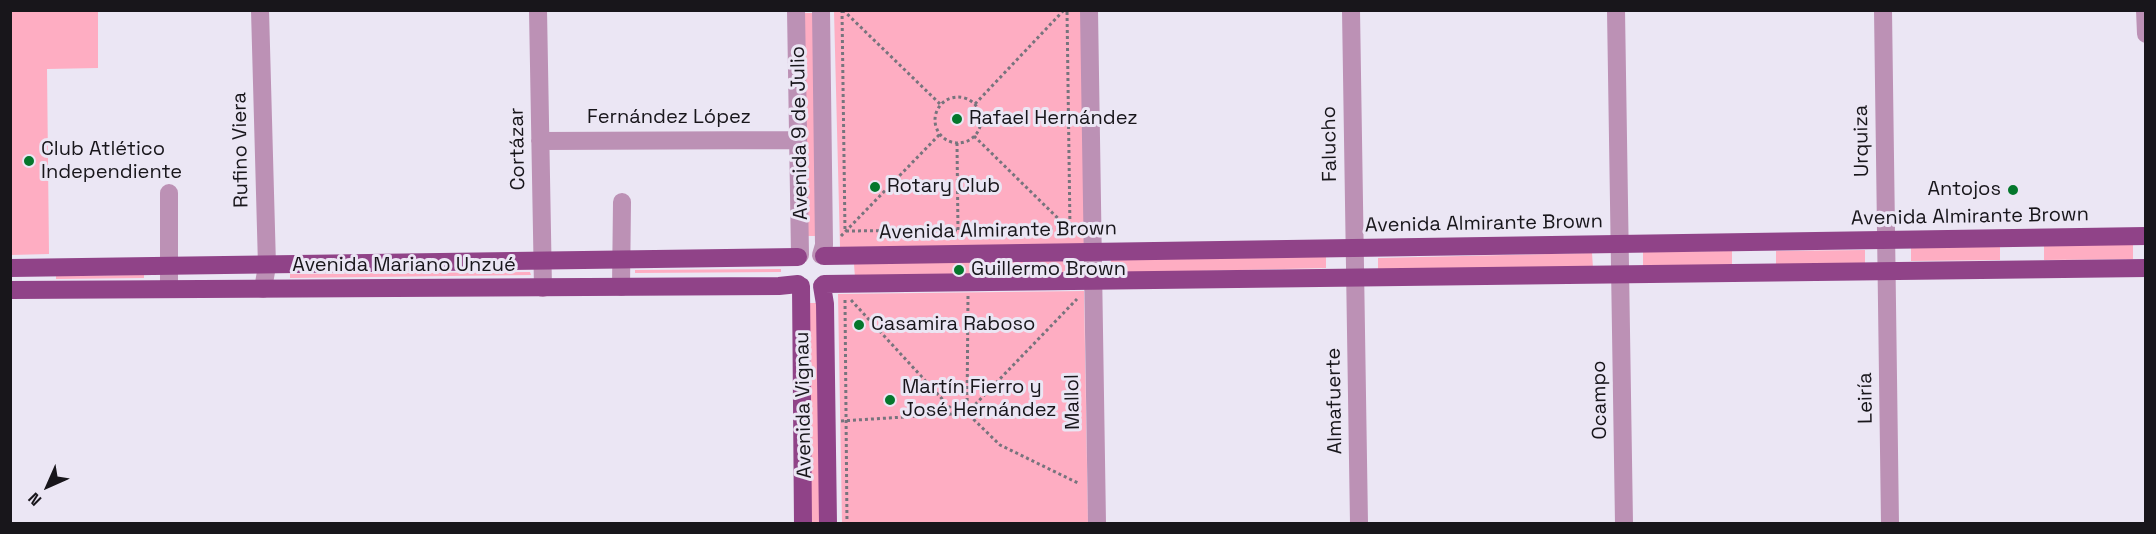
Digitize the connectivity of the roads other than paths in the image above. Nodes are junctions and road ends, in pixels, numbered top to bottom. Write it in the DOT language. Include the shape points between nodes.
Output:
graph roads {
  1 [pos="260,10"];
  2 [pos="538,10"];
  3 [pos="796,10"];
  4 [pos="821,10"];
  5 [pos="1089,10"];
  6 [pos="1351,10"];
  7 [pos="1616,10"];
  8 [pos="1883,10"];
  9 [pos="2145,10"];
  10 [pos="2145,34"];
  11 [pos="798,140"];
  12 [pos="540,141"];
  13 [pos="169,193"];
  14 [pos="622,202"];
  15 [pos="2145,236"];
  16 [pos="1886,240"];
  17 [pos="1620,244"];
  18 [pos="1355,248"];
  19 [pos="1093,252"];
  20 [pos="799,256"];
  21 [pos="822,256"];
  22 [pos="621,259"];
  23 [pos="543,261"];
  24 [pos="169,266"];
  25 [pos="267,266"];
  26 [pos="10,268"];
  27 [pos="2145,268"];
  28 [pos="1887,272"];
  29 [pos="1620,275"];
  30 [pos="1355,277"];
  31 [pos="1094,280"];
  32 [pos="800,285"];
  33 [pos="823,285"];
  34 [pos="621,287"];
  35 [pos="543,288"];
  36 [pos="169,289"];
  37 [pos="263,289"];
  38 [pos="10,290"];
  39 [pos="803,524"];
  40 [pos="828,524"];
  41 [pos="1097,524"];
  42 [pos="1359,524"];
  43 [pos="1624,524"];
  44 [pos="1890,524"];
  1 -- 25 [label="street, Rufino Viera"];
  2 -- 12 [label="street, Cortázar"];
  3 -- 11 [label="street, Avenida 9 de Julio"];
  4 -- 21 [label="street, Avenida 9 de Julio"];
  5 -- 19 [label="street, Mallol"];
  6 -- 18 [label="street, Falucho"];
  7 -- 17 [label="street, Ocampo"];
  8 -- 16 [label="street, Urquiza"];
  9 -- 10 [label="street"];
  11 -- 12 [label="street, Fernández López"];
  11 -- 20 [label="street, Avenida 9 de Julio"];
  12 -- 23 [label="street, Cortázar"];
  13 -- 24 [label="street"];
  14 -- 22 [label="street"];
  15 -- 16 [label="main road, Avenida Almirante Brown"];
  16 -- 17 [label="main road, Avenida Almirante Brown"];
  16 -- 28 [label="street, Urquiza"];
  17 -- 18 [label="main road, Avenida Almirante Brown"];
  17 -- 29 [label="street, Ocampo"];
  18 -- 19 [label="main road, Avenida Almirante Brown"];
  18 -- 30 [label="street, Falucho"];
  19 -- 21 [label="main road, Avenida Almirante Brown"];
  19 -- 31 [label="street, Mallol"];
  20 -- 21 [label="main road" via="813,252"];
  20 -- 22 [label="main road, Avenida Mariano Unzué"];
  20 -- 32 [label="main road" via="792,270"];
  21 -- 33 [label="main road" via="828,261 830,273"];
  22 -- 23 [label="main road, Avenida Mariano Unzué"];
  22 -- 34 [label="street"];
  23 -- 25 [label="main road, Avenida Mariano Unzué"];
  23 -- 35 [label="street, Cortázar"];
  24 -- 25 [label="main road, Avenida Mariano Unzué"];
  24 -- 26 [label="main road, Avenida Mariano Unzué"];
  24 -- 36 [label="street"];
  25 -- 37 [label="street, Rufino Viera"];
  27 -- 28 [label="main road"];
  28 -- 29 [label="main road"];
  28 -- 44 [label="street, Leiría"];
  29 -- 30 [label="main road"];
  29 -- 43 [label="street, Ocampo"];
  30 -- 31 [label="main road"];
  30 -- 42 [label="street, Almafuerte"];
  31 -- 33 [label="main road"];
  31 -- 41 [label="street, Mallol"];
  32 -- 33 [label="main road" via="813,289"];
  32 -- 34 [label="main road, Avenida Mariano Unzué"];
  32 -- 39 [label="main road, Avenida Vignau"];
  33 -- 40 [label="main road, Avenida Vignau"];
  34 -- 35 [label="main road, Avenida Mariano Unzué"];
  35 -- 37 [label="main road, Avenida Mariano Unzué"];
  36 -- 37 [label="main road, Avenida Mariano Unzué"];
  36 -- 38 [label="main road, Avenida Mariano Unzué"];
}
